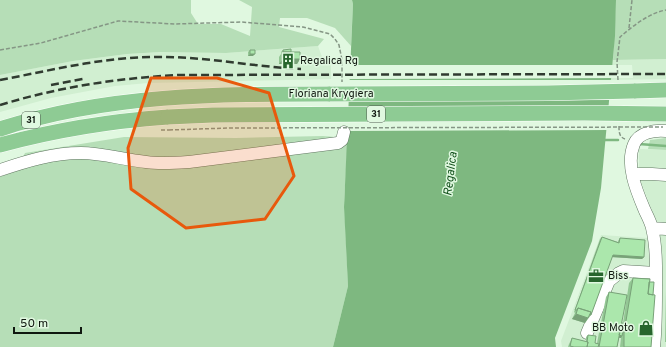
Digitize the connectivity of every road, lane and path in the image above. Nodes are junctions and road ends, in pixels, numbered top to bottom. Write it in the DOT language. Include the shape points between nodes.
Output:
graph roads {
  1 [pos="632,0"];
  2 [pos="666,10"];
  3 [pos="629,29"];
  4 [pos="620,37"];
  5 [pos="0,50"];
  6 [pos="342,84"];
  7 [pos="666,90"];
  8 [pos="666,114"];
  9 [pos="168,124"];
  10 [pos="666,127"];
  11 [pos="344,128"];
  12 [pos="0,129"];
  13 [pos="666,131"];
  14 [pos="0,145"];
  15 [pos="0,170"];
  16 [pos="633,174"];
  17 [pos="666,176"];
  18 [pos="652,228"];
  19 [pos="666,229"];
  20 [pos="656,273"];
  21 [pos="587,333"];
  22 [pos="654,347"];
  1 -- 3 [label="path"];
  2 -- 3 [label="path"];
  3 -- 4 [label="path"];
  5 -- 6 [label="path" via="40,43 118,21 175,24 241,22 303,27 330,34 336,39 342,60"];
  7 -- 12 [label="main road, Floriana Krygiera / 31, bridge" via="216,94 151,98 82,109"];
  8 -- 9 [label="main road, Floriana Krygiera / 31, bridge" via="221,115"];
  9 -- 10 [label="path, bridge" via="229,128"];
  9 -- 14 [label="main road, Floriana Krygiera / 31" via="140,119 86,126"];
  11 -- 15 [label="lane" via="342,140 338,143 189,162 152,163 81,153 39,157"];
  13 -- 16 [label="lane" via="649,132 637,139 632,149"];
  16 -- 17 [label="lane"];
  16 -- 18 [label="lane"];
  18 -- 19 [label="lane"];
  18 -- 20 [label="lane"];
  20 -- 21 [label="lane" via="623,271 609,281"];
  20 -- 22 [label="lane"];
}
